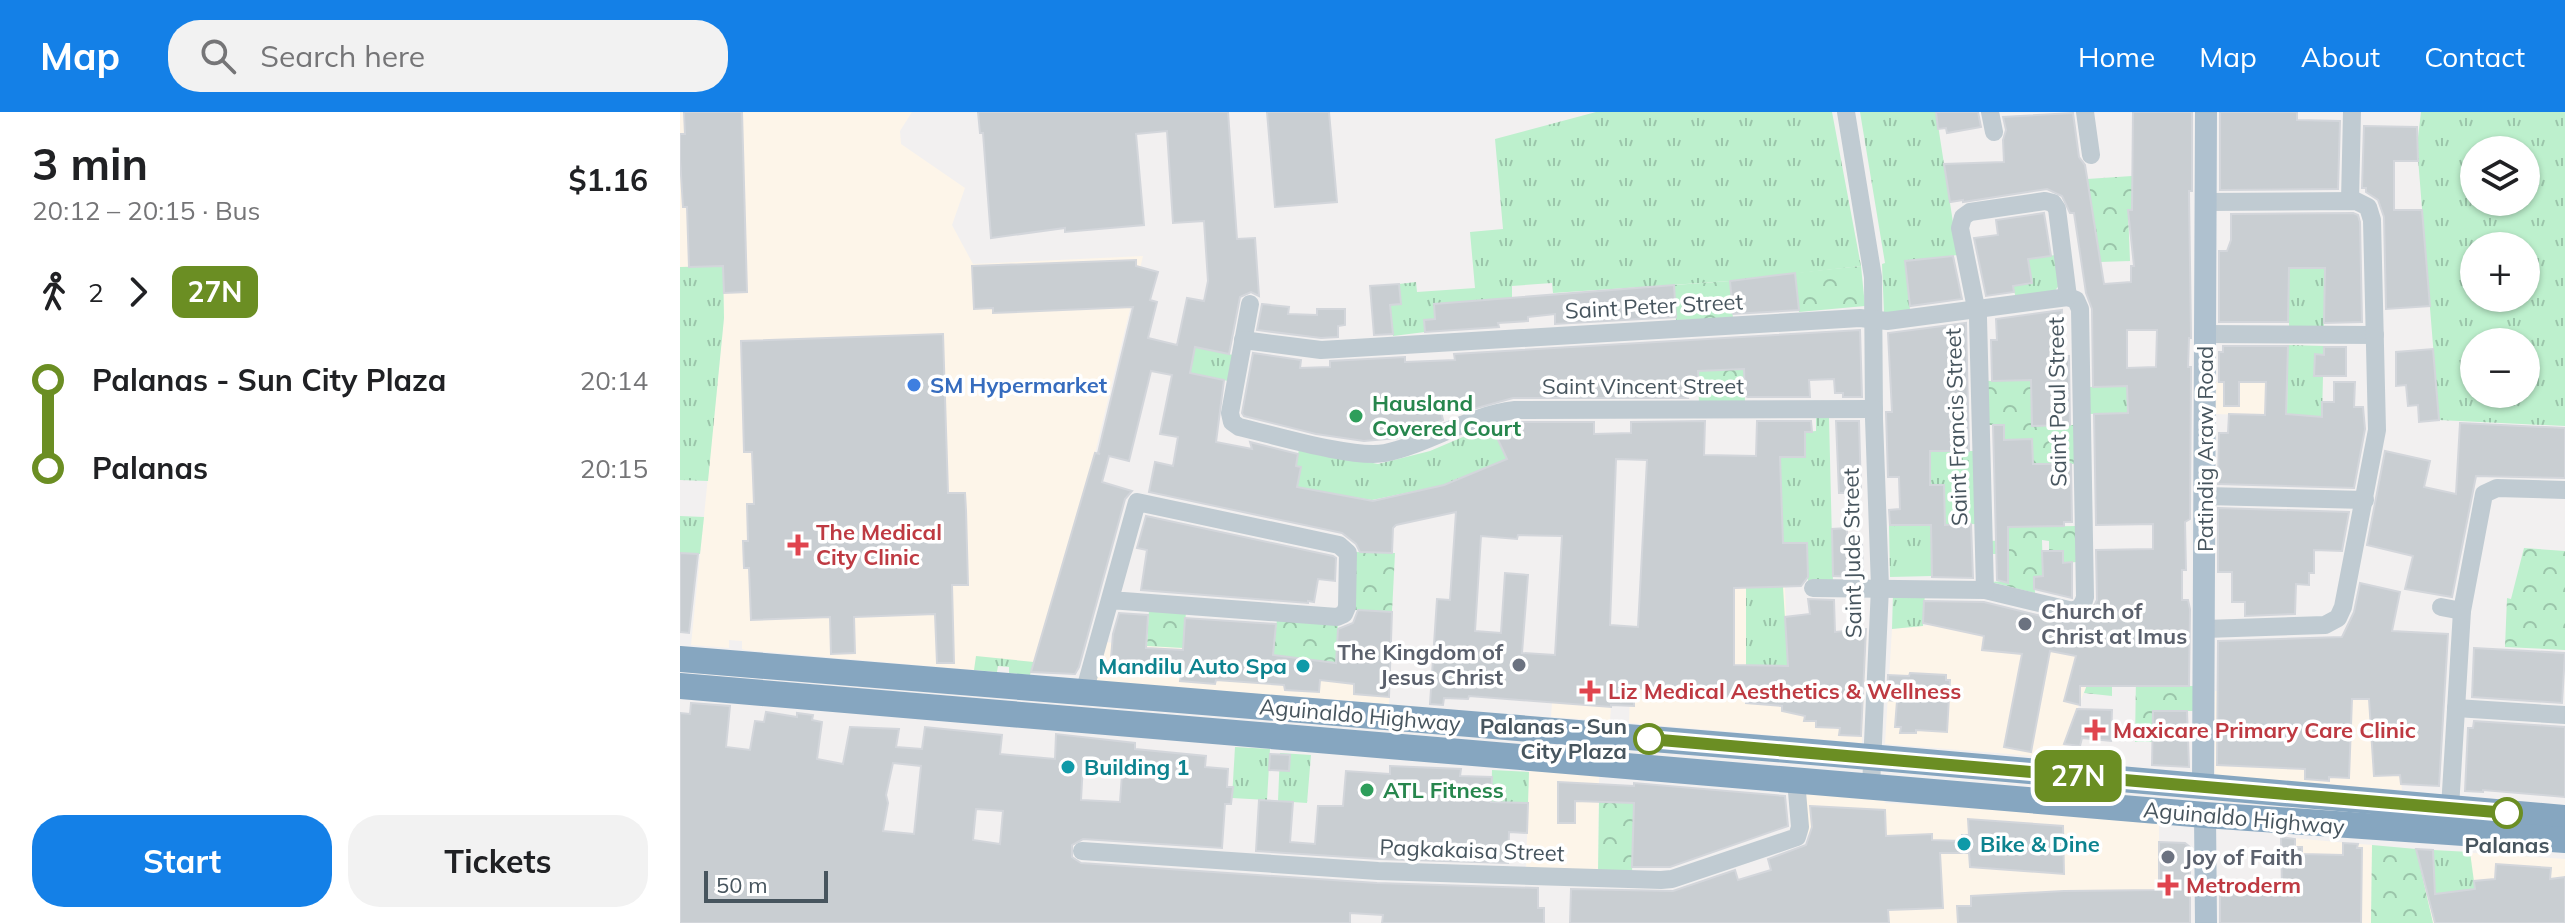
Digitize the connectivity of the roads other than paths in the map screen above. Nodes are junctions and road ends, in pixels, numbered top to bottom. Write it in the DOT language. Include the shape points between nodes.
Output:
graph roads {
  1 [pos="1846,112"];
  2 [pos="1990,112"];
  3 [pos="2085,112"];
  4 [pos="2206,112"];
  5 [pos="2352,112"];
  6 [pos="1994,132"];
  7 [pos="2091,155"];
  8 [pos="2350,201"];
  9 [pos="2206,202"];
  10 [pos="1963,217"];
  11 [pos="2068,297"];
  12 [pos="1250,304"];
  13 [pos="1975,310"];
  14 [pos="1873,319"];
  15 [pos="2206,334"];
  16 [pos="2375,335"];
  17 [pos="1243,340"];
  18 [pos="1874,409"];
  19 [pos="2565,490"];
  20 [pos="2205,496"];
  21 [pos="2365,500"];
  22 [pos="1880,587"];
  23 [pos="1813,588"];
  24 [pos="1985,590"];
  25 [pos="1110,600"];
  26 [pos="2441,607"];
  27 [pos="2462,611"];
  28 [pos="2205,629"];
  29 [pos="680,659"];
  30 [pos="680,686"];
  31 [pos="1084,693"];
  32 [pos="2456,708"];
  33 [pos="2565,715"];
  34 [pos="1873,758"];
  35 [pos="1796,780"];
  36 [pos="1871,787"];
  37 [pos="2203,787"];
  38 [pos="2450,808"];
  39 [pos="2205,815"];
  40 [pos="2565,818"];
  41 [pos="2565,840"];
  42 [pos="1082,851"];
  43 [pos="2206,923"];
  1 -- 14 [label="street, Saint Jude Street" via="1871,255"];
  2 -- 6 [label="street"];
  3 -- 7 [label="street"];
  4 -- 9 [label="main road, Patindig Araw Road"];
  5 -- 8 [label="street"];
  8 -- 9 [label="street"];
  8 -- 16 [label="street" via="2364,204 2372,215"];
  9 -- 15 [label="main road, Patindig Araw Road"];
  10 -- 11 [label="street, Saint Paul Street" via="2053,203"];
  10 -- 13 [label="street, Saint Francis Street" via="1960,228"];
  11 -- 13 [label="street, Saint Peter Street"];
  11 -- 24 [label="street, Saint Paul Street" via="2080,309 2085,597 2080,607 2069,610"];
  12 -- 17 [label="street"];
  13 -- 14 [label="street, Saint Peter Street"];
  13 -- 24 [label="street, Saint Francis Street"];
  14 -- 17 [label="street, Saint Peter Street" via="1321,350"];
  14 -- 18 [label="street, Saint Jude Street"];
  15 -- 16 [label="street"];
  15 -- 20 [label="main road, Patindig Araw Road"];
  16 -- 21 [label="street" via="2377,430"];
  17 -- 18 [label="street, Saint Vincent Street" via="1232,422 1368,454 1515,410"];
  18 -- 22 [label="street, Saint Jude Street"];
  19 -- 27 [label="street" via="2497,488 2484,494"];
  20 -- 21 [label="street"];
  20 -- 28 [label="main road, Patindig Araw Road"];
  21 -- 28 [label="street" via="2343,607 2334,622"];
  22 -- 23 [label="street"];
  22 -- 24 [label="street"];
  22 -- 34 [label="street, Saint Jude Street"];
  25 -- 25 [label="street" via="1137,502 1339,545 1348,553 1347,607 1337,617"];
  25 -- 31 [label="street"];
  26 -- 27 [label="street"];
  27 -- 32 [label="street"];
  28 -- 37 [label="main road, Patindig Araw Road"];
  29 -- 31 [label="highway, Aguinaldo Highway"];
  30 -- 35 [label="highway, Aguinaldo Highway"];
  31 -- 34 [label="highway, Aguinaldo Highway"];
  32 -- 33 [label="street"];
  32 -- 38 [label="street"];
  34 -- 36 [label="street, Saint Jude Street"];
  34 -- 37 [label="highway, Aguinaldo Highway"];
  35 -- 36 [label="highway, Aguinaldo Highway"];
  35 -- 42 [label="street, Pagkakaisa Street" via="1797,837 1666,880 1378,871"];
  36 -- 39 [label="highway, Aguinaldo Highway"];
  37 -- 38 [label="highway, Aguinaldo Highway"];
  38 -- 40 [label="highway, Aguinaldo Highway"];
  39 -- 41 [label="highway, Aguinaldo Highway"];
  39 -- 43 [label="main road"];
}
